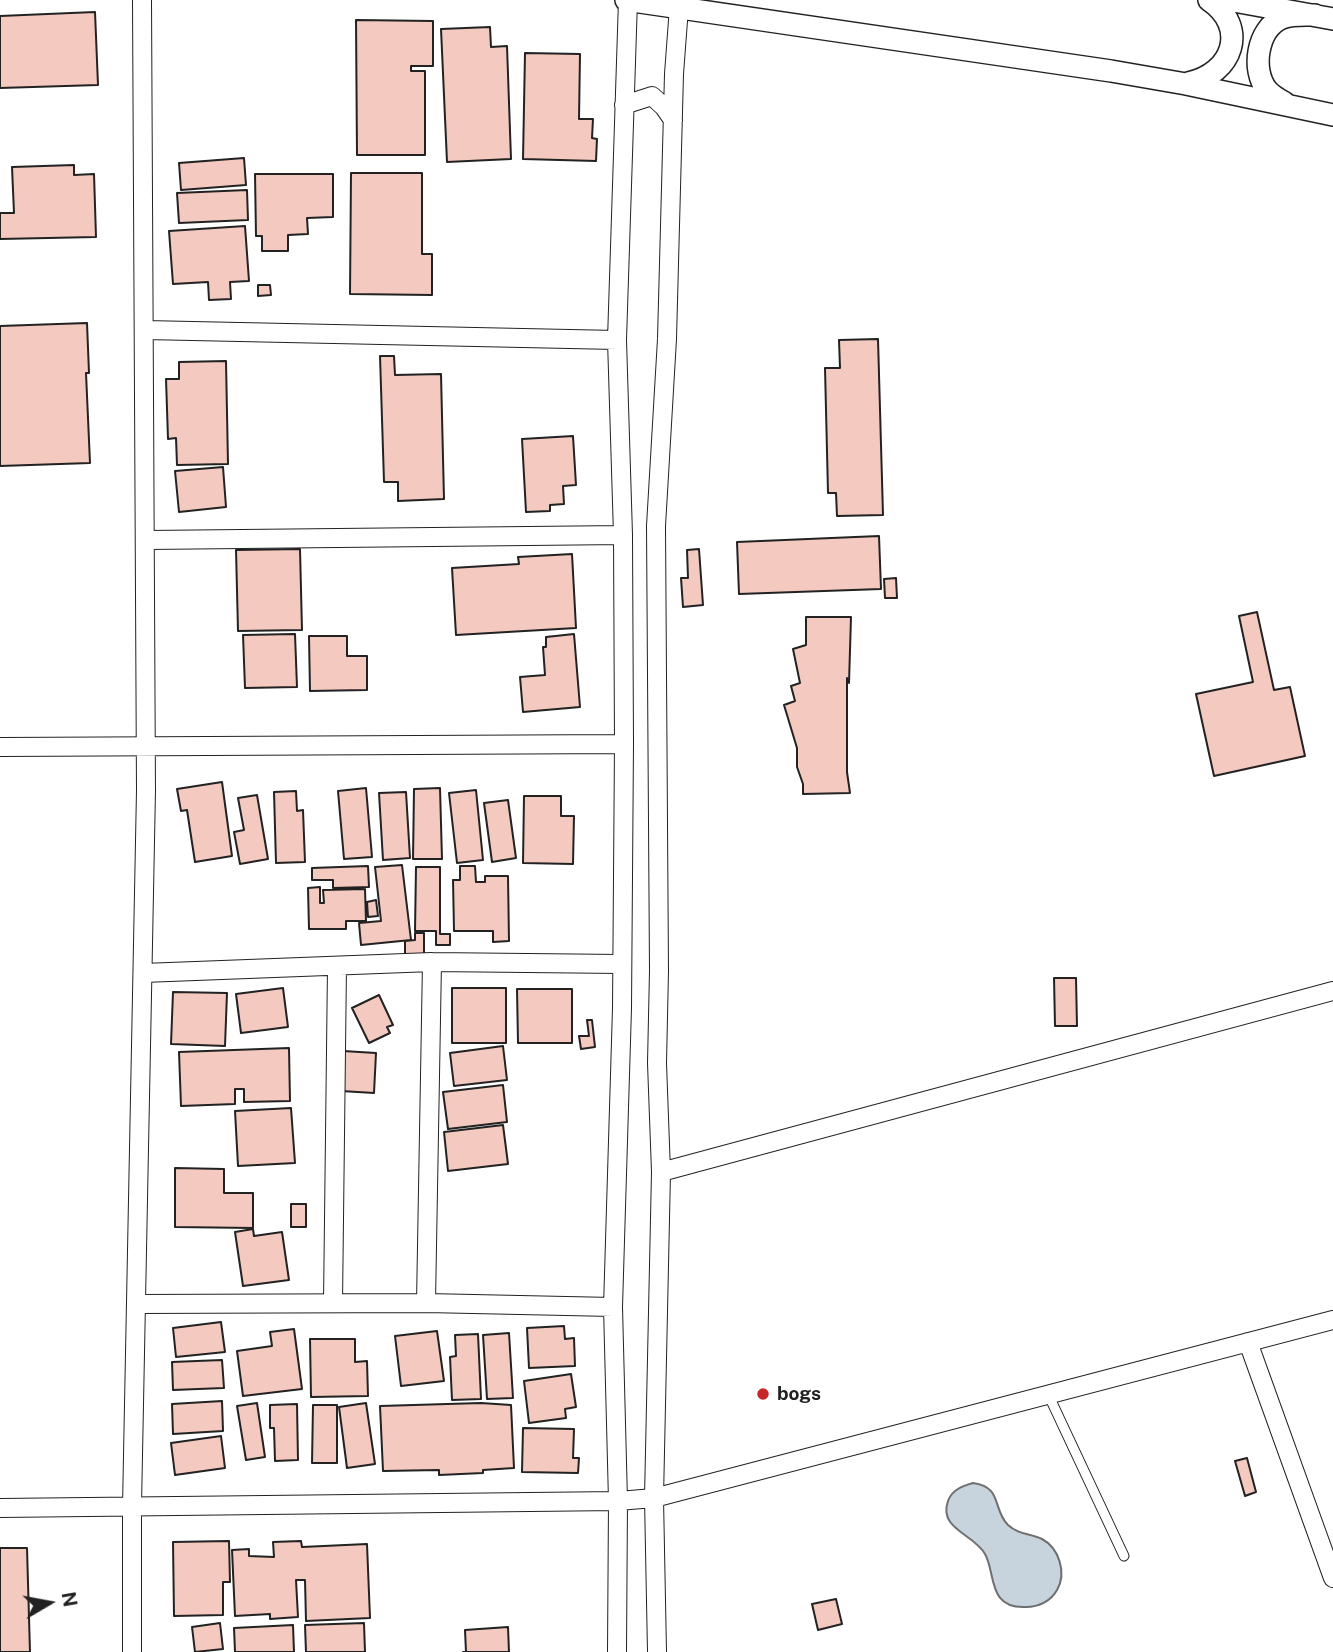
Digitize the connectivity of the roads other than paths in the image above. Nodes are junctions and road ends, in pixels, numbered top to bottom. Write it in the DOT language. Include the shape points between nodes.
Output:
graph roads {
  1 [pos="142,0"];
  2 [pos="627,0"];
  3 [pos="1209,0"];
  4 [pos="1228,0"];
  5 [pos="679,7"];
  6 [pos="1324,17"];
  7 [pos="1186,84"];
  8 [pos="624,105"];
  9 [pos="1292,106"];
  10 [pos="1333,115"];
  11 [pos="673,120"];
  12 [pos="145,330"];
  13 [pos="617,340"];
  14 [pos="623,535"];
  15 [pos="147,540"];
  16 [pos="624,744"];
  17 [pos="146,745"];
  18 [pos="0,747"];
  19 [pos="432,962"];
  20 [pos="621,964"];
  21 [pos="337,965"];
  22 [pos="143,973"];
  23 [pos="1333,991"];
  24 [pos="661,1172"];
  25 [pos="333,1303"];
  26 [pos="426,1303"];
  27 [pos="136,1304"];
  28 [pos="613,1307"];
  29 [pos="1333,1320"];
  30 [pos="1248,1342"];
  31 [pos="1048,1394"];
  32 [pos="654,1498"];
  33 [pos="618,1502"];
  34 [pos="132,1506"];
  35 [pos="0,1508"];
  36 [pos="1124,1556"];
  37 [pos="1333,1578"];
  38 [pos="132,1652"];
  39 [pos="617,1652"];
  40 [pos="657,1652"];
  1 -- 12 [label="street"];
  2 -- 5 [label="street"];
  2 -- 8 [label="street"];
  3 -- 7 [label="street" via="1228,20 1228,57 1210,76"];
  4 -- 6 [label="street"];
  5 -- 7 [label="street"];
  5 -- 11 [label="street"];
  6 -- 9 [label="street" via="1282,18 1272,25 1259,48 1266,89"];
  7 -- 9 [label="street"];
  8 -- 11 [label="street" via="652,96"];
  8 -- 13 [label="street"];
  9 -- 10 [label="street"];
  11 -- 24 [label="street" via="656,526"];
  12 -- 13 [label="street"];
  12 -- 15 [label="street"];
  13 -- 14 [label="street"];
  14 -- 15 [label="street"];
  14 -- 16 [label="street"];
  15 -- 17 [label="street"];
  16 -- 17 [label="street"];
  16 -- 20 [label="street"];
  17 -- 18 [label="street"];
  17 -- 22 [label="street"];
  19 -- 20 [label="street"];
  19 -- 21 [label="street"];
  19 -- 26 [label="street"];
  20 -- 28 [label="street"];
  21 -- 22 [label="street"];
  21 -- 25 [label="street"];
  22 -- 27 [label="street"];
  23 -- 24 [label="street"];
  24 -- 32 [label="street"];
  25 -- 26 [label="street"];
  25 -- 27 [label="street"];
  26 -- 28 [label="street"];
  27 -- 34 [label="street"];
  28 -- 33 [label="street"];
  29 -- 30 [label="street"];
  30 -- 31 [label="street"];
  30 -- 37 [label="street"];
  31 -- 32 [label="street"];
  31 -- 36 [label="lane"];
  32 -- 33 [label="street"];
  32 -- 40 [label="street"];
  33 -- 34 [label="street"];
  33 -- 39 [label="street"];
  34 -- 35 [label="street"];
  34 -- 38 [label="street"];
}
